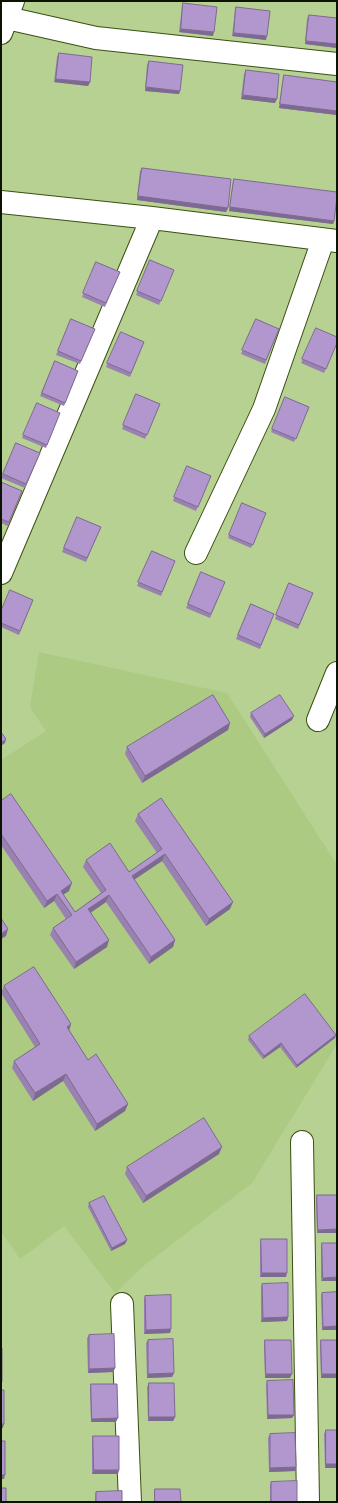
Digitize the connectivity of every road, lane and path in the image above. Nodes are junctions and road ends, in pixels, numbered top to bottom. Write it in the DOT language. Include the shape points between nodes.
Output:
graph roads {
  1 [pos="7,17"];
  2 [pos="337,64"];
  3 [pos="1,202"];
  4 [pos="152,218"];
  5 [pos="330,241"];
  6 [pos="196,553"];
  7 [pos="1,573"];
  8 [pos="337,673"];
  9 [pos="318,720"];
  10 [pos="302,1142"];
  11 [pos="122,1304"];
  12 [pos="130,1502"];
  13 [pos="308,1502"];
  1 -- 2 [label="street" via="96,38"];
  3 -- 4 [label="street"];
  4 -- 5 [label="street"];
  4 -- 7 [label="street"];
  5 -- 6 [label="street" via="264,409"];
  8 -- 9 [label="street"];
  10 -- 13 [label="street"];
  11 -- 12 [label="street"];
}
